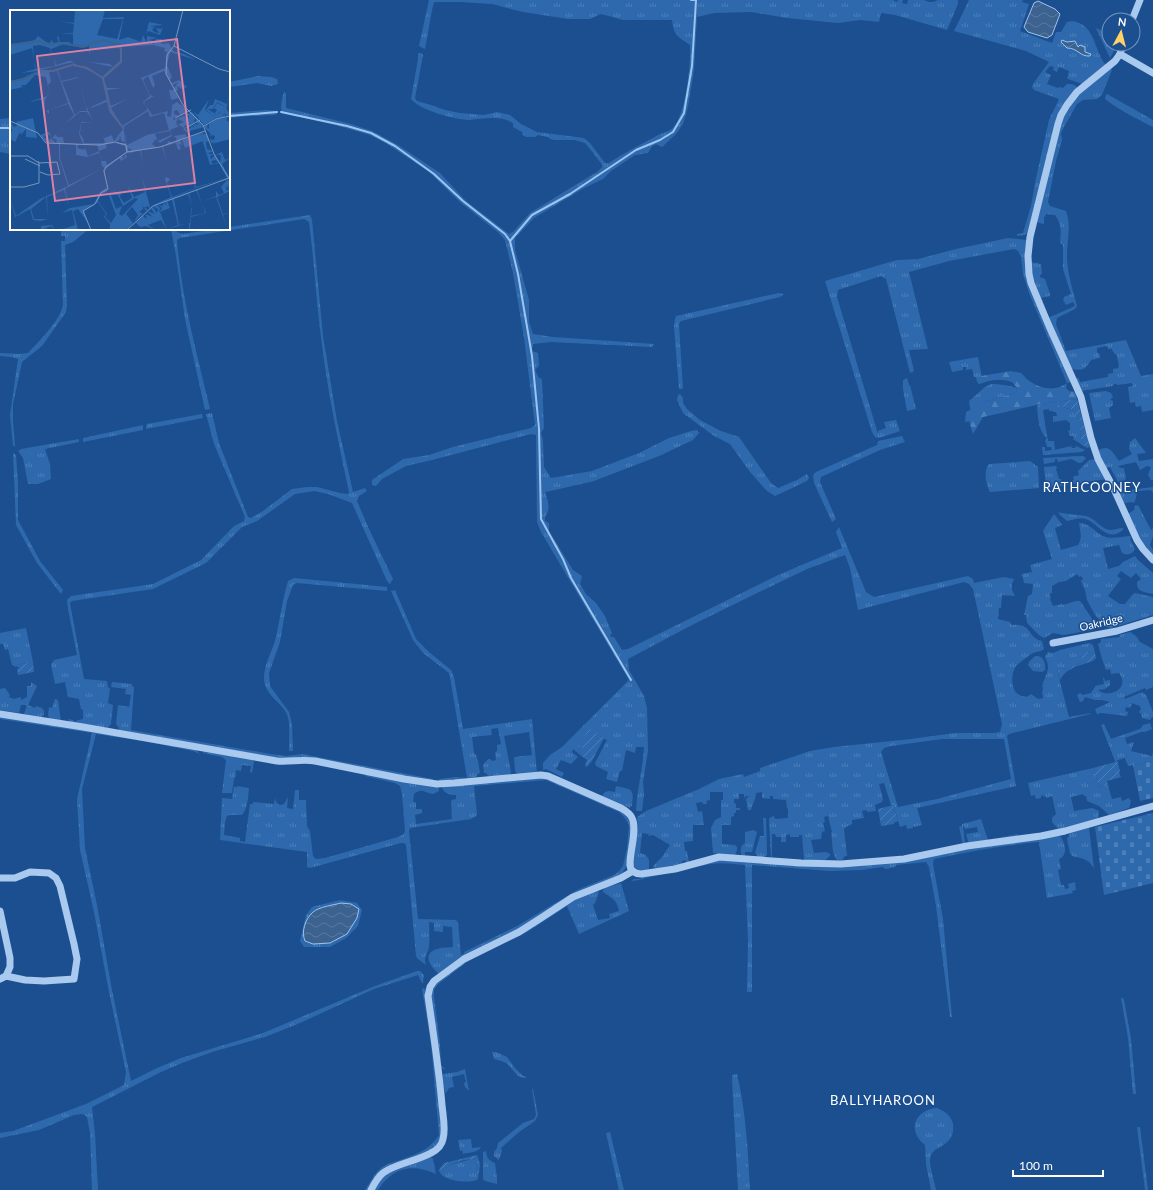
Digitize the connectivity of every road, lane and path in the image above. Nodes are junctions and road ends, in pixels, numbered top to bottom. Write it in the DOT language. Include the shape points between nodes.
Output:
graph roads {
  1 [pos="1140,0"];
  2 [pos="1135,12"];
  3 [pos="1120,54"];
  4 [pos="1153,73"];
  5 [pos="1153,560"];
  6 [pos="1153,620"];
  7 [pos="1053,643"];
  8 [pos="0,714"];
  9 [pos="1153,806"];
  10 [pos="633,872"];
  11 [pos="0,878"];
  12 [pos="0,911"];
  13 [pos="3,977"];
  14 [pos="371,1190"];
  1 -- 2 [label="street"];
  3 -- 4 [label="street"];
  3 -- 5 [label="street" via="1111,65 1077,92 1061,115 1030,237 1027,264 1031,283 1052,334 1082,397 1096,452 1132,530"];
  6 -- 7 [label="street, Oakridge" via="1102,634"];
  8 -- 10 [label="street" via="277,761 315,761 431,783 548,776 621,808 629,814 635,830 630,864"];
  9 -- 10 [label="street" via="1065,831 904,859 836,864 719,857 675,869 641,874"];
  10 -- 14 [label="street" via="574,897 519,932 464,959 432,984 428,996 444,1138 433,1152 383,1173"];
  11 -- 13 [label="street" via="14,878 30,872 49,874 56,878 73,937 76,959 74,979 44,981"];
  12 -- 13 [label="street" via="10,958 10,967"];
}
